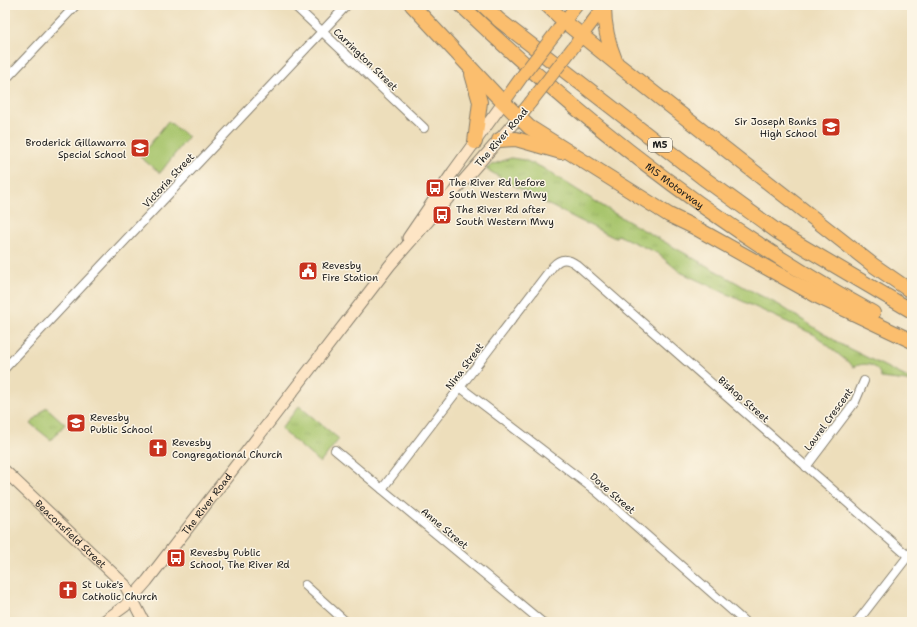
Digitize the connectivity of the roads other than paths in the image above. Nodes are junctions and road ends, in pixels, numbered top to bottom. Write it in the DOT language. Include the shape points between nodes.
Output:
graph roads {
  1 [pos="76,5"];
  2 [pos="294,5"];
  3 [pos="347,5"];
  4 [pos="412,5"];
  5 [pos="461,5"];
  6 [pos="482,5"];
  7 [pos="547,5"];
  8 [pos="577,5"];
  9 [pos="605,6"];
  10 [pos="561,26"];
  11 [pos="322,31"];
  12 [pos="578,40"];
  13 [pos="617,64"];
  14 [pos="470,68"];
  15 [pos="5,80"];
  16 [pos="503,103"];
  17 [pos="518,118"];
  18 [pos="424,128"];
  19 [pos="499,140"];
  20 [pos="474,142"];
  21 [pos="577,157"];
  22 [pos="565,259"];
  23 [pos="390,265"];
  24 [pos="912,292"];
  25 [pos="912,311"];
  26 [pos="912,334"];
  27 [pos="912,341"];
  28 [pos="5,368"];
  29 [pos="864,380"];
  30 [pos="460,388"];
  31 [pos="335,450"];
  32 [pos="806,467"];
  33 [pos="5,472"];
  34 [pos="382,489"];
  35 [pos="910,554"];
  36 [pos="306,585"];
  37 [pos="132,599"];
  38 [pos="103,622"];
  39 [pos="144,622"];
  40 [pos="346,622"];
  41 [pos="542,622"];
  42 [pos="745,622"];
  43 [pos="857,622"];
  1 -- 15 [label="street"];
  2 -- 11 [label="street, Carrington Street"];
  3 -- 11 [label="street, Victoria Street"];
  4 -- 14 [label="highway"];
  5 -- 26 [label="highway, M5 Motorway / M5" via="566,99 698,201 820,284"];
  6 -- 25 [label="highway, M5" via="646,134 778,232"];
  7 -- 10 [label="highway"];
  8 -- 10 [label="main road, The River Road"];
  9 -- 12 [label="main road, The River Road"];
  9 -- 13 [label="highway" via="604,27 608,45"];
  10 -- 12 [label="highway"];
  10 -- 16 [label="main road, The River Road, bridge"];
  11 -- 18 [label="street, Carrington Street"];
  11 -- 28 [label="street, Victoria Street"];
  12 -- 13 [label="highway"];
  12 -- 17 [label="main road, The River Road, bridge"];
  13 -- 24 [label="highway" via="872,265"];
  14 -- 16 [label="highway"];
  14 -- 20 [label="highway" via="480,102"];
  16 -- 17 [label="highway"];
  16 -- 20 [label="main road, The River Road"];
  17 -- 19 [label="main road, The River Road"];
  17 -- 21 [label="highway"];
  19 -- 21 [label="highway" via="516,139"];
  19 -- 23 [label="main road, The River Road"];
  20 -- 23 [label="main road, The River Road"];
  21 -- 27 [label="highway" via="669,215 819,297"];
  22 -- 30 [label="street, Nina Street" via="556,262"];
  22 -- 32 [label="street, Bishop Street" via="577,265"];
  23 -- 37 [label="main road, The River Road"];
  29 -- 32 [label="street, Laurel Crescent" via="855,402"];
  30 -- 34 [label="street, Nina Street"];
  30 -- 42 [label="street, Dove Street" via="592,488"];
  31 -- 34 [label="street, Anne Street"];
  32 -- 35 [label="street, Bishop Street"];
  33 -- 37 [label="main road, Beaconsfield Street" via="125,585"];
  34 -- 41 [label="street, Anne Street"];
  35 -- 43 [label="street"];
  36 -- 40 [label="street"];
  37 -- 38 [label="main road, The River Road"];
  37 -- 39 [label="main road, Beaconsfield Street"];
}
